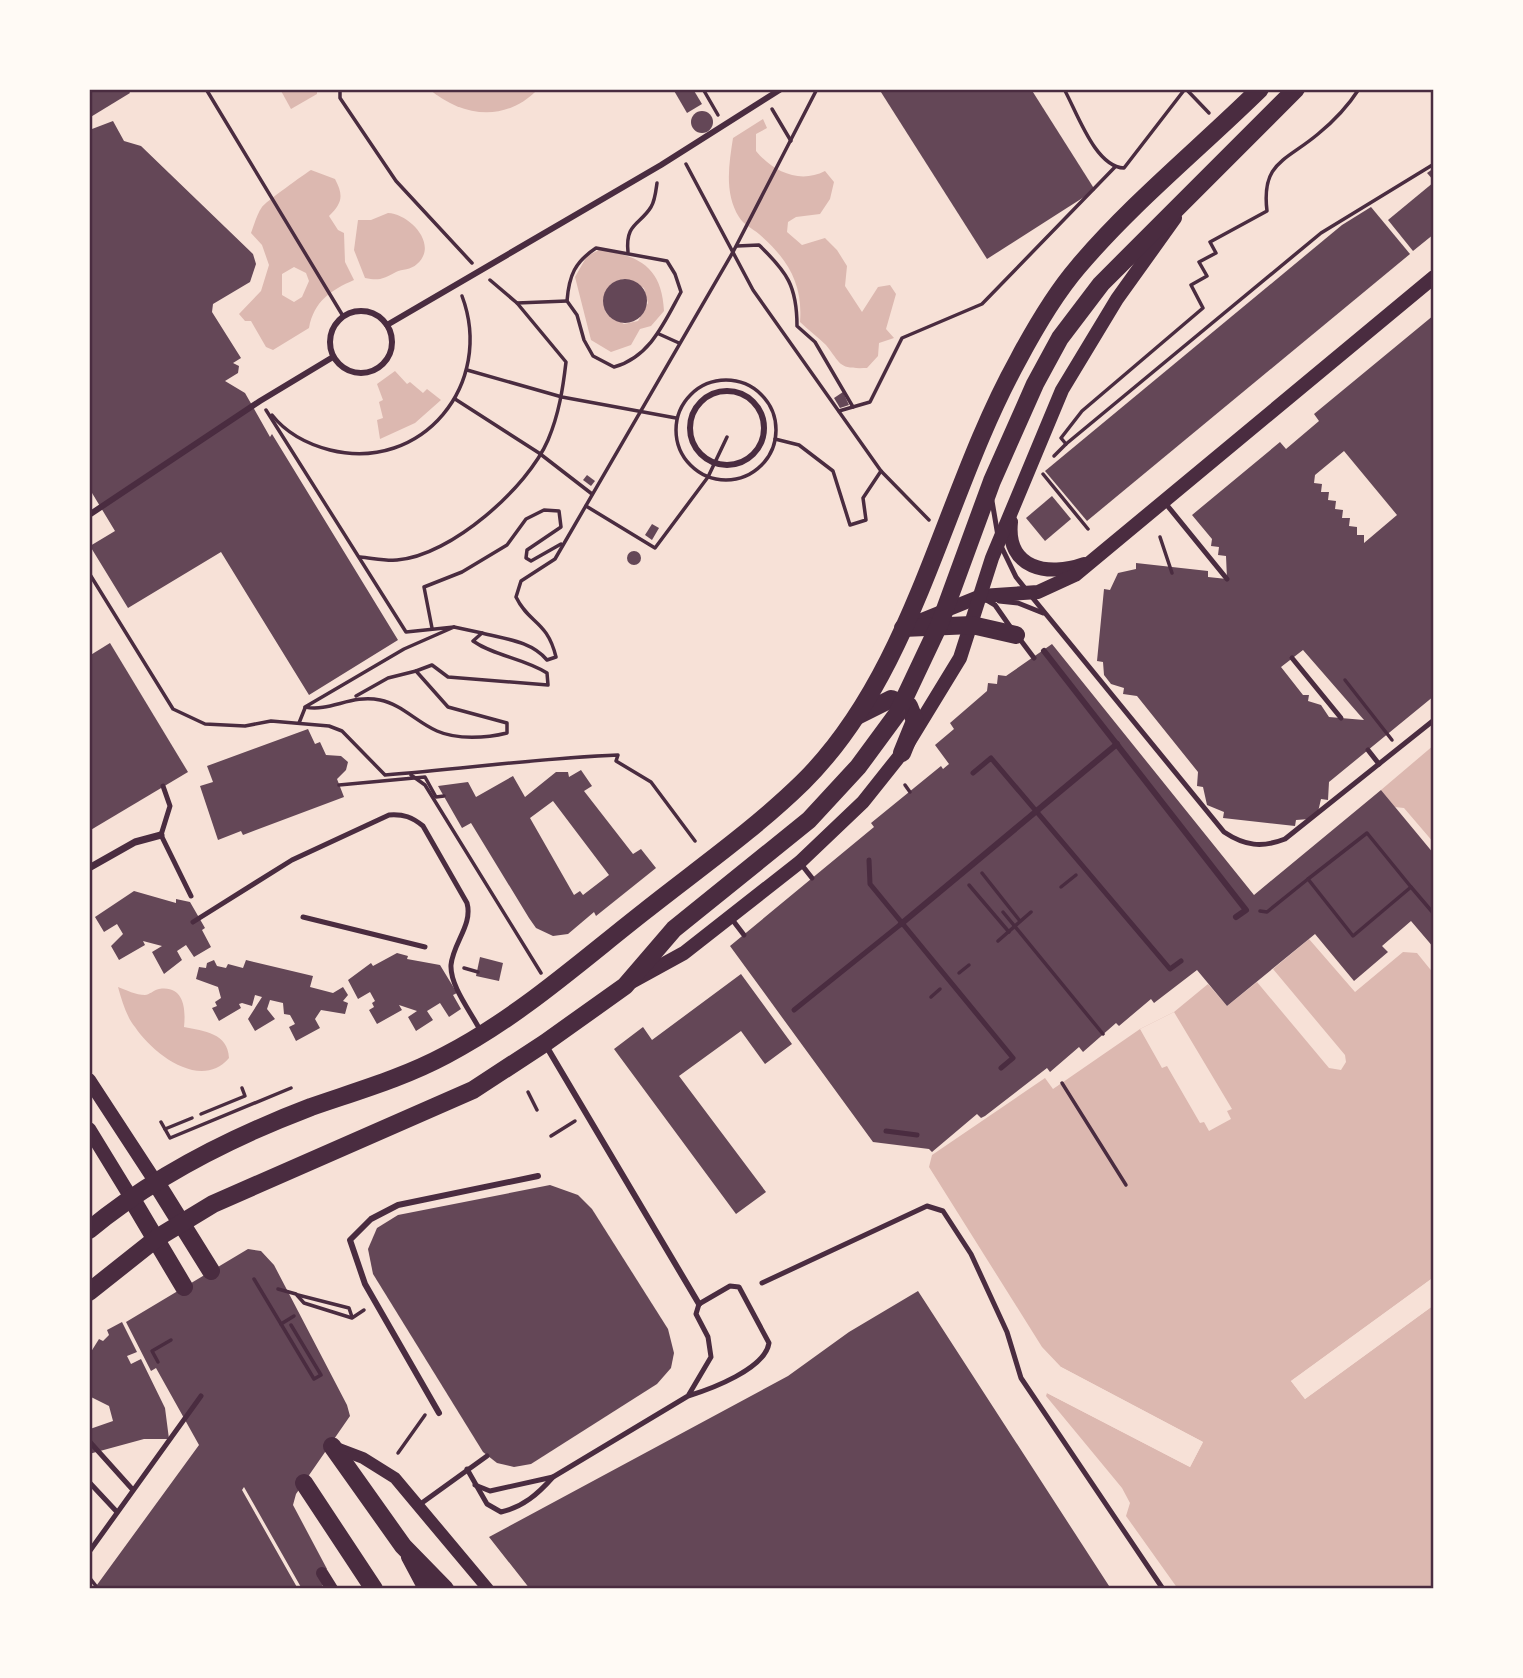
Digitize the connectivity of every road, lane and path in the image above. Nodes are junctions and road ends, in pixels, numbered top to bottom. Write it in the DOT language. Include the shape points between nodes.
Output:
graph roads {
  1 [pos="206,89"];
  2 [pos="340,89"];
  3 [pos="703,89"];
  4 [pos="781,89"];
  5 [pos="1064,89"];
  6 [pos="1185,89"];
  7 [pos="1260,89"];
  8 [pos="1296,89"];
  9 [pos="1359,89"];
  10 [pos="817,91"];
  11 [pos="775,114"];
  12 [pos="1210,115"];
  13 [pos="724,126"];
  14 [pos="791,141"];
  15 [pos="680,153"];
  16 [pos="1434,164"];
  17 [pos="1115,167"];
  18 [pos="1198,186"];
  19 [pos="656,188"];
  20 [pos="737,246"];
  21 [pos="628,252"];
  22 [pos="733,252"];
  23 [pos="480,272"];
  24 [pos="1434,277"];
  25 [pos="457,285"];
  26 [pos="567,301"];
  27 [pos="517,303"];
  28 [pos="342,313"];
  29 [pos="387,325"];
  30 [pos="659,334"];
  31 [pos="680,343"];
  32 [pos="333,356"];
  33 [pos="467,370"];
  34 [pos="562,397"];
  35 [pos="455,399"];
  36 [pos="260,401"];
  37 [pos="853,407"];
  38 [pos="640,411"];
  39 [pos="839,411"];
  40 [pos="677,418"];
  41 [pos="727,438"];
  42 [pos="775,439"];
  43 [pos="1066,444"];
  44 [pos="694,447"];
  45 [pos="539,453"];
  46 [pos="1049,459"];
  47 [pos="1041,467"];
  48 [pos="881,471"];
  49 [pos="708,477"];
  50 [pos="992,481"];
  51 [pos="592,494"];
  52 [pos="1164,501"];
  53 [pos="586,506"];
  54 [pos="917,506"];
  55 [pos="1013,507"];
  56 [pos="89,515"];
  57 [pos="1088,529"];
  58 [pos="1160,537"];
  59 [pos="564,543"];
  60 [pos="360,557"];
  61 [pos="1091,561"];
  62 [pos="89,573"];
  63 [pos="1172,573"];
  64 [pos="1227,579"];
  65 [pos="981,596"];
  66 [pos="1049,616"];
  67 [pos="940,622"];
  68 [pos="972,625"];
  69 [pos="454,627"];
  70 [pos="432,628"];
  71 [pos="903,628"];
  72 [pos="482,633"];
  73 [pos="1016,635"];
  74 [pos="1044,651"];
  75 [pos="1034,658"];
  76 [pos="1292,658"];
  77 [pos="419,670"];
  78 [pos="1345,680"];
  79 [pos="354,697"];
  80 [pos="305,708"];
  81 [pos="1334,709"];
  82 [pos="857,716"];
  83 [pos="1332,717"];
  84 [pos="1342,718"];
  85 [pos="1434,720"];
  86 [pos="299,723"];
  87 [pos="1117,744"];
  88 [pos="1399,749"];
  89 [pos="1368,750"];
  90 [pos="902,753"];
  91 [pos="1379,764"];
  92 [pos="973,773"];
  93 [pos="410,774"];
  94 [pos="339,785"];
  95 [pos="905,785"];
  96 [pos="163,786"];
  97 [pos="910,792"];
  98 [pos="444,796"];
  99 [pos="1035,811"];
  100 [pos="161,835"];
  101 [pos="695,841"];
  102 [pos="869,860"];
  103 [pos="973,861"];
  104 [pos="800,862"];
  105 [pos="90,865"];
  106 [pos="960,873"];
  107 [pos="812,878"];
  108 [pos="1308,879"];
  109 [pos="1411,887"];
  110 [pos="191,896"];
  111 [pos="1246,910"];
  112 [pos="1003,912"];
  113 [pos="1031,912"];
  114 [pos="1434,914"];
  115 [pos="303,917"];
  116 [pos="1236,917"];
  117 [pos="731,918"];
  118 [pos="1020,921"];
  119 [pos="192,922"];
  120 [pos="901,924"];
  121 [pos="1015,926"];
  122 [pos="1009,932"];
  123 [pos="744,935"];
  124 [pos="998,941"];
  125 [pos="425,947"];
  126 [pos="1181,961"];
  127 [pos="969,965"];
  128 [pos="963,970"];
  129 [pos="549,986"];
  130 [pos="625,986"];
  131 [pos="936,992"];
  132 [pos="931,997"];
  133 [pos="794,1010"];
  134 [pos="482,1034"];
  135 [pos="1103,1034"];
  136 [pos="545,1043"];
  137 [pos="1001,1068"];
  138 [pos="89,1080"];
  139 [pos="1062,1083"];
  140 [pos="242,1088"];
  141 [pos="291,1088"];
  142 [pos="528,1092"];
  143 [pos="537,1110"];
  144 [pos="201,1114"];
  145 [pos="192,1118"];
  146 [pos="575,1121"];
  147 [pos="161,1122"];
  148 [pos="89,1129"];
  149 [pos="165,1129"];
  150 [pos="886,1131"];
  151 [pos="918,1135"];
  152 [pos="551,1136"];
  153 [pos="538,1176"];
  154 [pos="155,1181"];
  155 [pos="1126,1185"];
  156 [pos="130,1196"];
  157 [pos="180,1222"];
  158 [pos="89,1230"];
  159 [pos="156,1238"];
  160 [pos="211,1271"];
  161 [pos="254,1279"];
  162 [pos="762,1283"];
  163 [pos="184,1287"];
  164 [pos="278,1289"];
  165 [pos="89,1292"];
  166 [pos="296,1294"];
  167 [pos="376,1303"];
  168 [pos="699,1304"];
  169 [pos="294,1316"];
  170 [pos="352,1318"];
  171 [pos="281,1324"];
  172 [pos="291,1325"];
  173 [pos="171,1340"];
  174 [pos="158,1362"];
  175 [pos="201,1396"];
  176 [pos="688,1396"];
  177 [pos="433,1403"];
  178 [pos="439,1413"];
  179 [pos="89,1441"];
  180 [pos="332,1446"];
  181 [pos="398,1453"];
  182 [pos="487,1456"];
  183 [pos="467,1469"];
  184 [pos="553,1477"];
  185 [pos="89,1482"];
  186 [pos="304,1483"];
  187 [pos="475,1485"];
  188 [pos="133,1490"];
  189 [pos="419,1504"];
  190 [pos="117,1512"];
  191 [pos="403,1546"];
  192 [pos="89,1552"];
  193 [pos="322,1573"];
  194 [pos="89,1577"];
  195 [pos="96,1586"];
  196 [pos="332,1589"];
  197 [pos="374,1589"];
  198 [pos="425,1589"];
  199 [pos="445,1589"];
  200 [pos="488,1589"];
  201 [pos="1163,1589"];
  1 -- 28 [label="path"];
  2 -- 23 [label="path" via="340,98 396,181"];
  3 -- 13 [label="path"];
  4 -- 13 [label="street"];
  5 -- 17 [label="path" via="1100,157"];
  6 -- 12 [label="path"];
  6 -- 17 [label="path" via="1133,159 1124,168"];
  7 -- 71 [label="main road" via="1077,267 1045,313 970,458"];
  8 -- 18 [label="main road"];
  9 -- 43 [label="path" via="1336,118 1273,170 1266,188 1267,211 1210,242 1216,253 1199,262 1207,276 1191,285 1203,309 1082,411 1061,438"];
  10 -- 14 [label="path"];
  11 -- 14 [label="path"];
  13 -- 15 [label="street"];
  14 -- 20 [label="path"];
  15 -- 22 [label="path"];
  15 -- 23 [label="street"];
  16 -- 43 [label="path" via="1321,233"];
  17 -- 37 [label="path" via="982,304 902,338 870,402"];
  18 -- 50 [label="main road" via="1101,284 1060,338"];
  18 -- 55 [label="main road" via="1117,299 1062,390"];
  19 -- 21 [label="path" via="651,207 634,222"];
  20 -- 22 [label="path"];
  20 -- 37 [label="path" via="759,245 785,270 797,301 797,326 815,342"];
  21 -- 26 [label="path" via="596,248 580,258 568,283"];
  21 -- 30 [label="path" via="667,261 675,274 681,292"];
  22 -- 31 [label="path"];
  22 -- 39 [label="path" via="753,290"];
  23 -- 25 [label="street"];
  23 -- 27 [label="path"];
  24 -- 52 [label="main road"];
  25 -- 29 [label="street"];
  25 -- 33 [label="path" via="471,332"];
  26 -- 27 [label="path"];
  26 -- 30 [label="path" via="593,356 614,367 632,362"];
  27 -- 34 [label="path" via="566,362"];
  28 -- 29 [label="street" via="362,310 381,317"];
  28 -- 32 [label="street" via="330,339"];
  29 -- 32 [label="street" via="390,354 376,369 357,373"];
  30 -- 31 [label="path"];
  31 -- 38 [label="path"];
  32 -- 36 [label="street"];
  33 -- 34 [label="path"];
  33 -- 35 [label="path"];
  34 -- 38 [label="path"];
  34 -- 45 [label="path"];
  35 -- 36 [label="path" via="416,439 385,452 349,454 311,445 293,435"];
  35 -- 45 [label="path"];
  36 -- 56 [label="street"];
  36 -- 60 [label="path"];
  37 -- 39 [label="path"];
  38 -- 40 [label="path"];
  38 -- 51 [label="path"];
  39 -- 48 [label="path"];
  40 -- 42 [label="path" via="699,388 710,382 736,381 767,402 773,413"];
  40 -- 49 [label="path" via="682,453"];
  41 -- 49 [label="path"];
  42 -- 48 [label="path" via="799,445 832,471 850,525 866,520 863,498"];
  42 -- 49 [label="path" via="765,462 745,477"];
  43 -- 46 [label="path"];
  44 -- 44 [label="street" via="713,463 737,465 748,460 757,451 765,428 757,405 736,391 711,394 693,411"];
  45 -- 51 [label="path"];
  45 -- 60 [label="path" via="514,489 470,528 434,549 398,560"];
  47 -- 57 [label="path"];
  48 -- 54 [label="path"];
  49 -- 53 [label="path" via="655,548"];
  50 -- 66 [label="lane" via="994,519 1004,555 1016,578"];
  50 -- 67 [label="main road"];
  51 -- 53 [label="path"];
  52 -- 61 [label="main road"];
  52 -- 64 [label="lane"];
  53 -- 59 [label="path"];
  55 -- 61 [label="main road" via="1011,542 1026,563 1057,569"];
  55 -- 65 [label="main road"];
  58 -- 63 [label="path"];
  59 -- 70 [label="path" via="530,561 527,550 561,527 559,511 544,510 526,519 507,545 462,572 424,587"];
  59 -- 72 [label="path" via="555,559 521,581 516,597 540,622 555,657 547,660 527,644"];
  60 -- 70 [label="path" via="406,632"];
  61 -- 65 [label="main road" via="1066,580 1038,592"];
  62 -- 86 [label="path" via="173,709 205,723"];
  65 -- 68 [label="main road"];
  65 -- 71 [label="main road"];
  65 -- 73 [label="lane" via="995,606"];
  66 -- 67 [label="lane" via="1002,601 969,606"];
  66 -- 91 [label="lane" via="1224,832 1238,841 1270,845 1285,839"];
  67 -- 130 [label="main road" via="897,714 836,792 775,850 674,929"];
  68 -- 71 [label="main road"];
  68 -- 73 [label="main road"];
  68 -- 90 [label="main road" via="960,658"];
  69 -- 70 [label="path"];
  69 -- 72 [label="path"];
  69 -- 80 [label="path" via="404,649"];
  71 -- 82 [label="main road"];
  72 -- 77 [label="path" via="472,640 485,650 527,661 547,673 548,685 448,677 432,665"];
  73 -- 75 [label="lane"];
  74 -- 87 [label="street"];
  76 -- 81 [label="lane"];
  77 -- 79 [label="path" via="388,678"];
  77 -- 79 [label="path" via="448,708 507,723 508,733 488,738 438,732 383,700"];
  78 -- 88 [label="path"];
  79 -- 80 [label="path" via="317,710"];
  80 -- 86 [label="path"];
  81 -- 83 [label="lane"];
  81 -- 84 [label="lane"];
  82 -- 90 [label="main road" via="891,699 909,706 915,721"];
  82 -- 129 [label="main road" via="828,755 776,807"];
  85 -- 91 [label="lane"];
  86 -- 93 [label="path" via="342,731 385,775"];
  87 -- 99 [label="street"];
  87 -- 111 [label="street"];
  89 -- 91 [label="lane"];
  90 -- 104 [label="main road" via="863,802"];
  92 -- 99 [label="lane" via="991,758"];
  93 -- 101 [label="path" via="618,755 616,761 651,782"];
  93 -- 129 [label="path" via="425,785"];
  94 -- 98 [label="path" via="425,778 436,797"];
  95 -- 97 [label="path"];
  96 -- 100 [label="lane" via="170,806"];
  99 -- 103 [label="street"];
  99 -- 126 [label="lane" via="1170,969"];
  100 -- 105 [label="street" via="135,842"];
  100 -- 110 [label="lane"];
  102 -- 120 [label="lane" via="870,884"];
  103 -- 106 [label="street"];
  103 -- 118 [label="path"];
  104 -- 107 [label="lane"];
  104 -- 117 [label="main road"];
  106 -- 120 [label="street"];
  106 -- 122 [label="path"];
  108 -- 109 [label="path" via="1367,832"];
  108 -- 109 [label="path" via="1353,936"];
  108 -- 111 [label="path" via="1267,912"];
  109 -- 114 [label="path"];
  111 -- 116 [label="street"];
  112 -- 121 [label="path"];
  113 -- 118 [label="path"];
  115 -- 125 [label="lane"];
  117 -- 123 [label="lane"];
  117 -- 130 [label="main road" via="684,953"];
  118 -- 121 [label="path"];
  119 -- 134 [label="lane" via="292,860 389,815 414,818 467,902 468,917 451,965"];
  120 -- 133 [label="lane"];
  120 -- 137 [label="lane" via="1013,1058"];
  121 -- 122 [label="path"];
  121 -- 135 [label="path"];
  122 -- 124 [label="path"];
  127 -- 128 [label="path"];
  129 -- 134 [label="main road"];
  130 -- 136 [label="main road"];
  131 -- 132 [label="path"];
  134 -- 154 [label="main road" via="414,1070 274,1122"];
  136 -- 157 [label="main road" via="473,1090 287,1169"];
  136 -- 168 [label="street"];
  138 -- 154 [label="main road"];
  139 -- 155 [label="path"];
  140 -- 144 [label="path" via="245,1096"];
  141 -- 149 [label="path" via="170,1138"];
  142 -- 143 [label="path"];
  145 -- 149 [label="path"];
  146 -- 152 [label="path"];
  147 -- 149 [label="path"];
  148 -- 156 [label="main road"];
  150 -- 151 [label="lane"];
  153 -- 167 [label="street" via="398,1205 360,1227 350,1240"];
  154 -- 156 [label="main road"];
  154 -- 157 [label="main road"];
  156 -- 158 [label="main road"];
  156 -- 159 [label="main road"];
  157 -- 159 [label="main road"];
  157 -- 160 [label="main road"];
  159 -- 163 [label="main road"];
  159 -- 165 [label="main road"];
  161 -- 171 [label="path"];
  162 -- 201 [label="lane" via="927,1206 943,1211 971,1254 1007,1332 1021,1378"];
  164 -- 166 [label="path"];
  166 -- 170 [label="path" via="304,1303"];
  166 -- 170 [label="path" via="349,1308"];
  167 -- 170 [label="path"];
  167 -- 177 [label="street"];
  168 -- 176 [label="lane" via="696,1314 708,1337 711,1357"];
  168 -- 176 [label="lane" via="730,1286 739,1287 769,1342 763,1359 711,1389"];
  169 -- 171 [label="path"];
  171 -- 172 [label="path" via="314,1379 321,1375"];
  173 -- 174 [label="path" via="152,1351"];
  175 -- 188 [label="lane"];
  176 -- 184 [label="lane"];
  177 -- 178 [label="street"];
  177 -- 181 [label="path"];
  179 -- 188 [label="lane"];
  180 -- 189 [label="street" via="395,1478"];
  180 -- 191 [label="main road"];
  182 -- 183 [label="lane"];
  183 -- 187 [label="lane"];
  183 -- 189 [label="lane"];
  184 -- 187 [label="lane" via="497,1490"];
  184 -- 187 [label="lane" via="528,1500 501,1512 487,1504"];
  185 -- 190 [label="lane"];
  186 -- 197 [label="main road"];
  188 -- 190 [label="lane"];
  189 -- 200 [label="street"];
  190 -- 192 [label="lane"];
  191 -- 198 [label="main road"];
  191 -- 199 [label="main road"];
  193 -- 196 [label="street"];
  194 -- 195 [label="path"];
}
